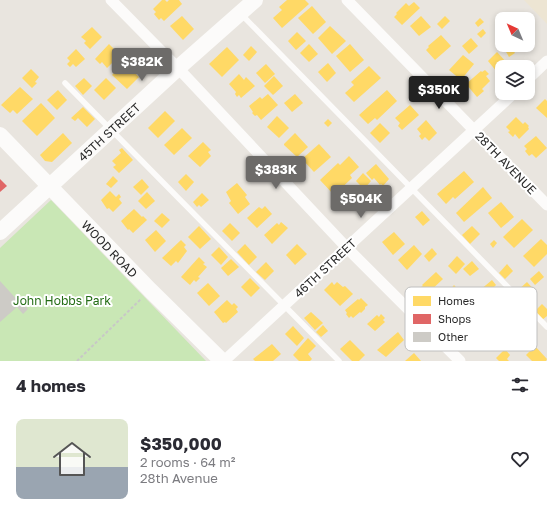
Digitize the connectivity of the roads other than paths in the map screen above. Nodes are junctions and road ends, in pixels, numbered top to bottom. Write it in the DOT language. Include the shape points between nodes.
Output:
graph roads {
  1 [pos="111,0"];
  2 [pos="255,0"];
  3 [pos="347,0"];
  4 [pos="240,13"];
  5 [pos="547,61"];
  6 [pos="178,68"];
  7 [pos="535,72"];
  8 [pos="65,83"];
  9 [pos="507,100"];
  10 [pos="111,129"];
  11 [pos="475,130"];
  12 [pos="0,135"];
  13 [pos="50,186"];
  14 [pos="411,189"];
  15 [pos="547,205"];
  16 [pos="0,232"];
  17 [pos="347,248"];
  18 [pos="508,287"];
  19 [pos="284,305"];
  20 [pos="405,306"];
  21 [pos="537,317"];
  22 [pos="547,327"];
  23 [pos="450,351"];
  24 [pos="223,361"];
  25 [pos="339,361"];
  26 [pos="460,361"];
  1 -- 6 [label="street"];
  2 -- 4 [label="street, 45TH STREET"];
  3 -- 11 [label="street, 28TH AVENUE"];
  4 -- 6 [label="street, 45TH STREET"];
  4 -- 14 [label="lane"];
  5 -- 7 [label="street"];
  6 -- 10 [label="street, 45TH STREET"];
  6 -- 17 [label="street"];
  8 -- 10 [label="lane"];
  9 -- 11 [label="street, 46TH STREET"];
  10 -- 13 [label="street, 45TH STREET"];
  10 -- 19 [label="lane"];
  11 -- 14 [label="street, 46TH STREET"];
  11 -- 15 [label="street, 28TH AVENUE"];
  12 -- 13 [label="street, WOOD ROAD"];
  13 -- 16 [label="street, 45TH STREET"];
  13 -- 24 [label="street, WOOD ROAD"];
  14 -- 17 [label="street, 46TH STREET"];
  14 -- 18 [label="lane"];
  17 -- 19 [label="street, 46TH STREET"];
  17 -- 20 [label="street"];
  19 -- 24 [label="street, 46TH STREET"];
  19 -- 25 [label="lane"];
  21 -- 22 [label="lane"];
  23 -- 26 [label="street"];
}
